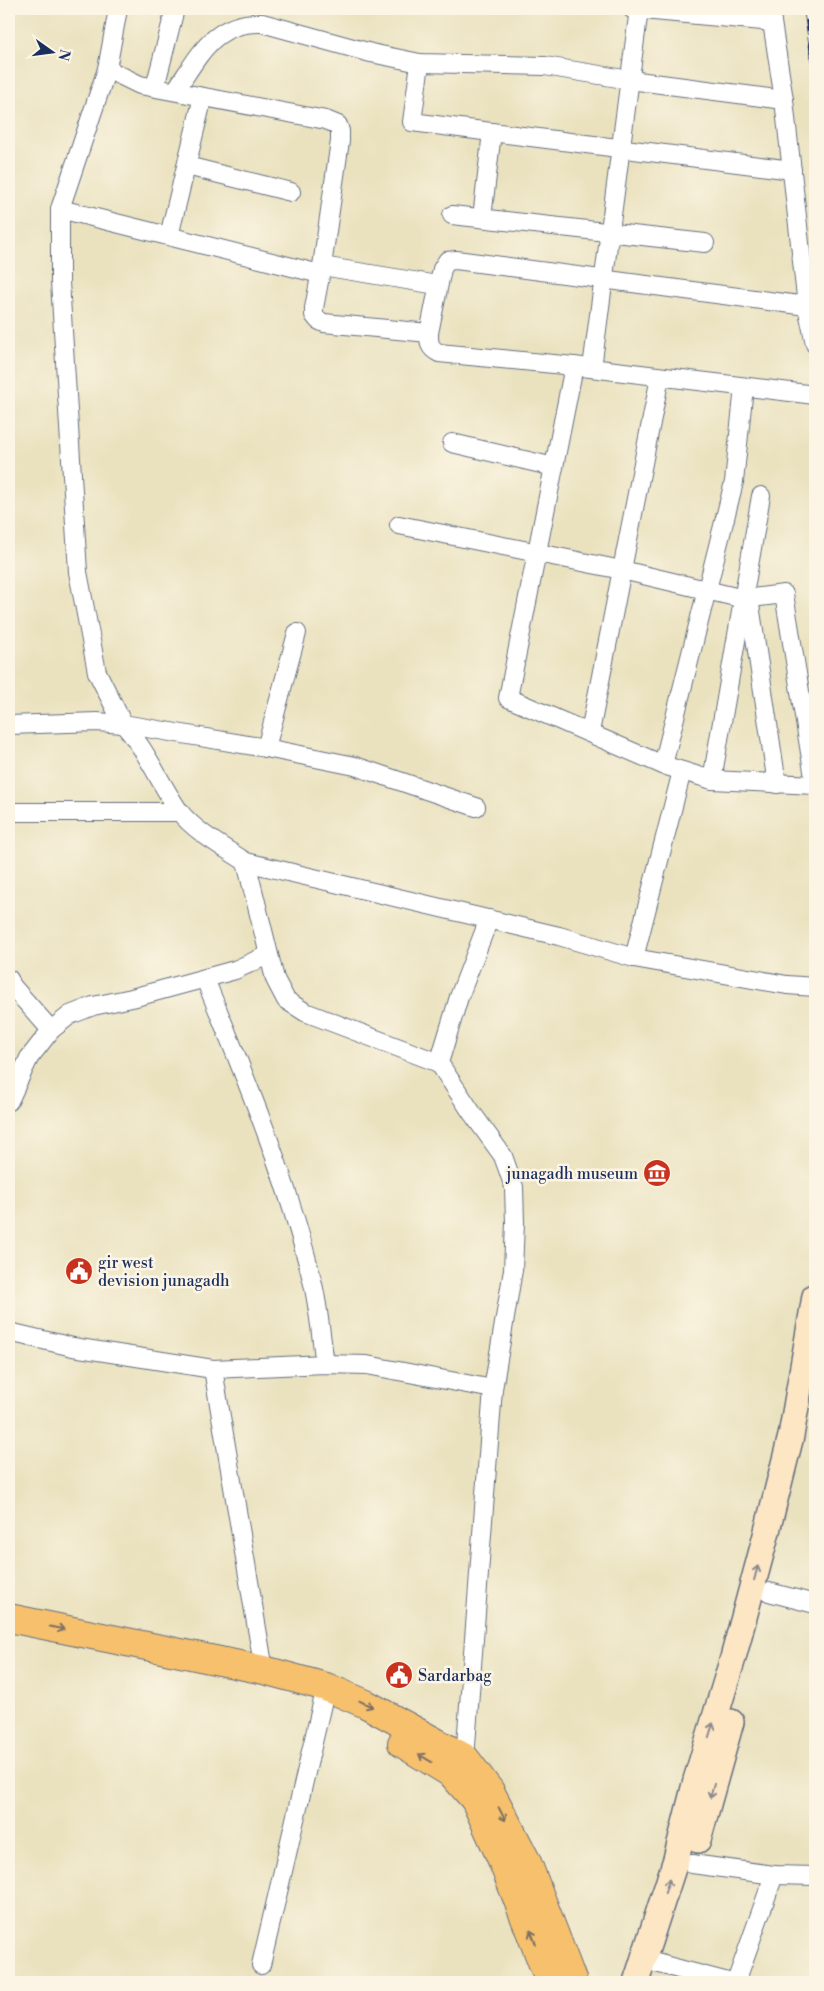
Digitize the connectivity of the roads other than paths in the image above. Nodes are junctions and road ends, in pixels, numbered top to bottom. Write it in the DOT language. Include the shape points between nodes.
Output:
graph roads {
  1 [pos="118,9"];
  2 [pos="636,9"];
  3 [pos="170,12"];
  4 [pos="771,16"];
  5 [pos="420,63"];
  6 [pos="107,69"];
  7 [pos="630,80"];
  8 [pos="155,88"];
  9 [pos="175,91"];
  10 [pos="203,97"];
  11 [pos="784,100"];
  12 [pos="492,132"];
  13 [pos="621,148"];
  14 [pos="186,166"];
  15 [pos="792,170"];
  16 [pos="291,192"];
  17 [pos="60,209"];
  18 [pos="452,215"];
  19 [pos="482,218"];
  20 [pos="610,232"];
  21 [pos="169,236"];
  22 [pos="705,243"];
  23 [pos="321,270"];
  24 [pos="604,280"];
  25 [pos="438,286"];
  26 [pos="807,306"];
  27 [pos="428,334"];
  28 [pos="815,344"];
  29 [pos="574,366"];
  30 [pos="592,368"];
  31 [pos="660,376"];
  32 [pos="744,387"];
  33 [pos="815,395"];
  34 [pos="452,443"];
  35 [pos="554,467"];
  36 [pos="761,496"];
  37 [pos="399,526"];
  38 [pos="537,554"];
  39 [pos="622,570"];
  40 [pos="707,590"];
  41 [pos="746,598"];
  42 [pos="297,633"];
  43 [pos="9,724"];
  44 [pos="122,724"];
  45 [pos="590,732"];
  46 [pos="266,748"];
  47 [pos="663,765"];
  48 [pos="682,771"];
  49 [pos="712,780"];
  50 [pos="777,784"];
  51 [pos="815,784"];
  52 [pos="476,807"];
  53 [pos="9,812"];
  54 [pos="180,812"];
  55 [pos="246,862"];
  56 [pos="489,919"];
  57 [pos="268,955"];
  58 [pos="634,958"];
  59 [pos="9,979"];
  60 [pos="205,979"];
  61 [pos="815,988"];
  62 [pos="50,1030"];
  63 [pos="439,1063"];
  64 [pos="11,1091"];
  65 [pos="815,1296"];
  66 [pos="9,1332"];
  67 [pos="325,1364"];
  68 [pos="214,1369"];
  69 [pos="815,1388"];
  70 [pos="493,1390"];
  71 [pos="769,1592"];
  72 [pos="815,1604"];
  73 [pos="9,1618"];
  74 [pos="9,1637"];
  75 [pos="264,1670"];
  76 [pos="324,1696"];
  77 [pos="460,1768"];
  78 [pos="692,1864"];
  79 [pos="774,1875"];
  80 [pos="815,1876"];
  81 [pos="261,1965"];
  82 [pos="652,1973"];
  83 [pos="550,1982"];
  84 [pos="573,1982"];
  85 [pos="636,1982"];
  86 [pos="728,1982"];
  87 [pos="736,1982"];
  1 -- 6 [label="street"];
  2 -- 4 [label="street"];
  2 -- 7 [label="street"];
  3 -- 8 [label="street"];
  4 -- 11 [label="street"];
  5 -- 7 [label="street" via="545,66"];
  5 -- 9 [label="street" via="262,23 246,22 227,29 209,42"];
  5 -- 12 [label="street" via="412,122"];
  6 -- 8 [label="street"];
  6 -- 17 [label="street"];
  7 -- 11 [label="street"];
  7 -- 13 [label="street"];
  8 -- 9 [label="street"];
  9 -- 10 [label="street"];
  10 -- 14 [label="street"];
  10 -- 23 [label="street" via="338,125 340,140"];
  11 -- 15 [label="street"];
  12 -- 13 [label="street"];
  12 -- 19 [label="street"];
  13 -- 15 [label="street"];
  13 -- 20 [label="street"];
  14 -- 16 [label="street"];
  14 -- 21 [label="street"];
  15 -- 26 [label="street"];
  17 -- 21 [label="street"];
  17 -- 44 [label="street" via="60,282 78,572 97,672"];
  18 -- 19 [label="street"];
  19 -- 20 [label="street"];
  20 -- 22 [label="street"];
  20 -- 24 [label="street"];
  21 -- 23 [label="street"];
  23 -- 25 [label="street"];
  23 -- 27 [label="street" via="314,308 318,320"];
  24 -- 25 [label="street" via="456,260 447,262 442,269"];
  24 -- 26 [label="street"];
  24 -- 30 [label="street"];
  25 -- 27 [label="street"];
  26 -- 28 [label="street"];
  27 -- 29 [label="street" via="429,344 439,353"];
  29 -- 30 [label="street"];
  29 -- 35 [label="street"];
  30 -- 31 [label="street"];
  31 -- 32 [label="street"];
  31 -- 39 [label="street"];
  32 -- 33 [label="street"];
  32 -- 40 [label="street" via="734,482"];
  34 -- 35 [label="street"];
  35 -- 38 [label="street"];
  36 -- 41 [label="street"];
  37 -- 38 [label="street"];
  38 -- 39 [label="street"];
  38 -- 45 [label="street" via="508,698"];
  39 -- 40 [label="street"];
  39 -- 45 [label="street"];
  40 -- 41 [label="street"];
  40 -- 47 [label="street"];
  41 -- 49 [label="street"];
  41 -- 50 [label="street"];
  41 -- 51 [label="street" via="784,594"];
  42 -- 46 [label="street"];
  43 -- 44 [label="street"];
  44 -- 46 [label="street"];
  44 -- 54 [label="street" via="136,739"];
  45 -- 47 [label="street"];
  46 -- 52 [label="street" via="355,766"];
  47 -- 48 [label="street"];
  48 -- 49 [label="street"];
  48 -- 58 [label="street"];
  49 -- 50 [label="street"];
  50 -- 51 [label="street"];
  53 -- 54 [label="street"];
  54 -- 55 [label="street" via="214,841"];
  55 -- 56 [label="street"];
  55 -- 57 [label="street"];
  56 -- 58 [label="street"];
  56 -- 63 [label="street" via="459,997"];
  57 -- 60 [label="street"];
  57 -- 63 [label="street" via="286,1000 305,1012"];
  58 -- 61 [label="street"];
  59 -- 62 [label="street"];
  60 -- 62 [label="street" via="93,1006 70,1015"];
  60 -- 67 [label="street" via="254,1098 287,1193 313,1286"];
  62 -- 64 [label="street" via="29,1058"];
  63 -- 70 [label="street" via="503,1156 514,1187 513,1270"];
  85 -- 65 [label="main road, one-way" via="676,1859 765,1539 791,1436"];
  66 -- 68 [label="street" via="73,1347"];
  67 -- 68 [label="street"];
  67 -- 70 [label="street" via="367,1365"];
  68 -- 75 [label="street"];
  69 -- 71 [label="main road"];
  70 -- 77 [label="street"];
  71 -- 72 [label="street"];
  71 -- 78 [label="main road, one-way"];
  73 -- 75 [label="main road, one-way"];
  74 -- 76 [label="main road"];
  75 -- 76 [label="main road"];
  76 -- 77 [label="main road" via="366,1704"];
  76 -- 81 [label="street"];
  83 -- 77 [label="main road, one-way" via="502,1860"];
  77 -- 84 [label="main road, one-way" via="490,1791 527,1862"];
  78 -- 79 [label="street"];
  78 -- 82 [label="main road"];
  79 -- 80 [label="street"];
  79 -- 87 [label="street"];
  82 -- 86 [label="street"];
}
